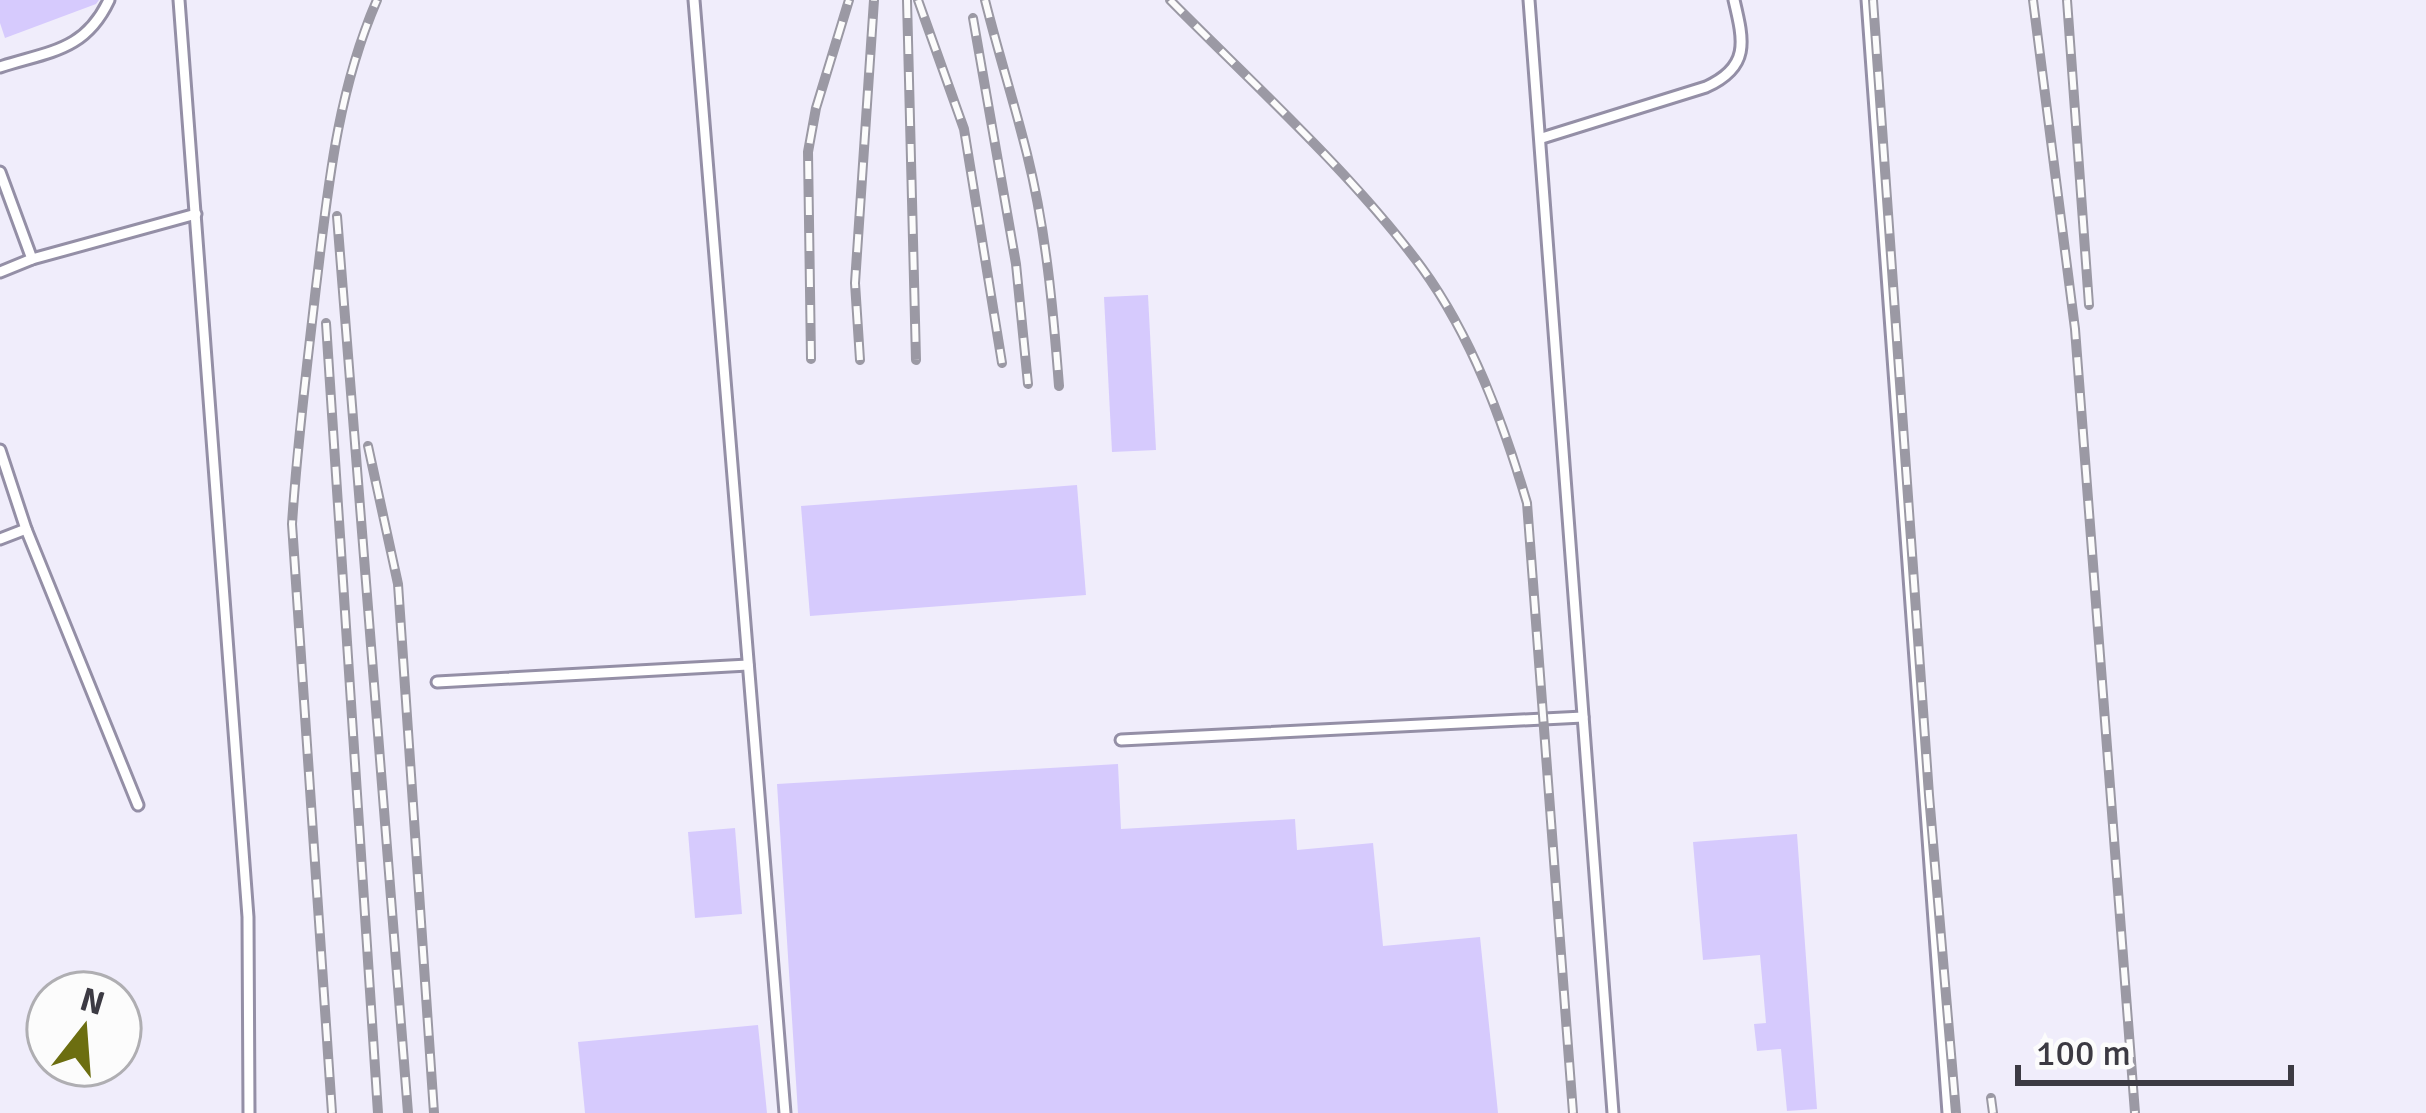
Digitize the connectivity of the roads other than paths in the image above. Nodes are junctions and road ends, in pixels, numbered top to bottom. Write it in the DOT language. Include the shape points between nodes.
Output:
graph roads {
  1 [pos="97,0"];
  2 [pos="110,0"];
  3 [pos="179,0"];
  4 [pos="694,0"];
  5 [pos="1529,0"];
  6 [pos="1734,0"];
  7 [pos="1867,0"];
  8 [pos="103,14"];
  9 [pos="0,67"];
  10 [pos="1542,138"];
  11 [pos="0,172"];
  12 [pos="196,214"];
  13 [pos="32,259"];
  14 [pos="0,272"];
  15 [pos="0,450"];
  16 [pos="26,530"];
  17 [pos="0,539"];
  18 [pos="748,665"];
  19 [pos="437,682"];
  20 [pos="1583,717"];
  21 [pos="1121,740"];
  22 [pos="139,806"];
  23 [pos="249,1113"];
  24 [pos="785,1113"];
  25 [pos="1613,1113"];
  26 [pos="1948,1113"];
  1 -- 8 [label="lane"];
  2 -- 8 [label="lane"];
  3 -- 12 [label="lane"];
  4 -- 18 [label="lane"];
  5 -- 10 [label="lane"];
  6 -- 10 [label="lane" via="1740,57 1731,76"];
  7 -- 26 [label="lane"];
  8 -- 9 [label="lane" via="76,42"];
  10 -- 20 [label="lane"];
  11 -- 13 [label="lane"];
  12 -- 13 [label="lane"];
  12 -- 23 [label="lane" via="248,917"];
  13 -- 14 [label="lane"];
  15 -- 16 [label="lane"];
  16 -- 17 [label="lane"];
  16 -- 22 [label="lane"];
  18 -- 19 [label="lane"];
  18 -- 24 [label="lane"];
  20 -- 21 [label="lane"];
  20 -- 25 [label="lane"];
}
